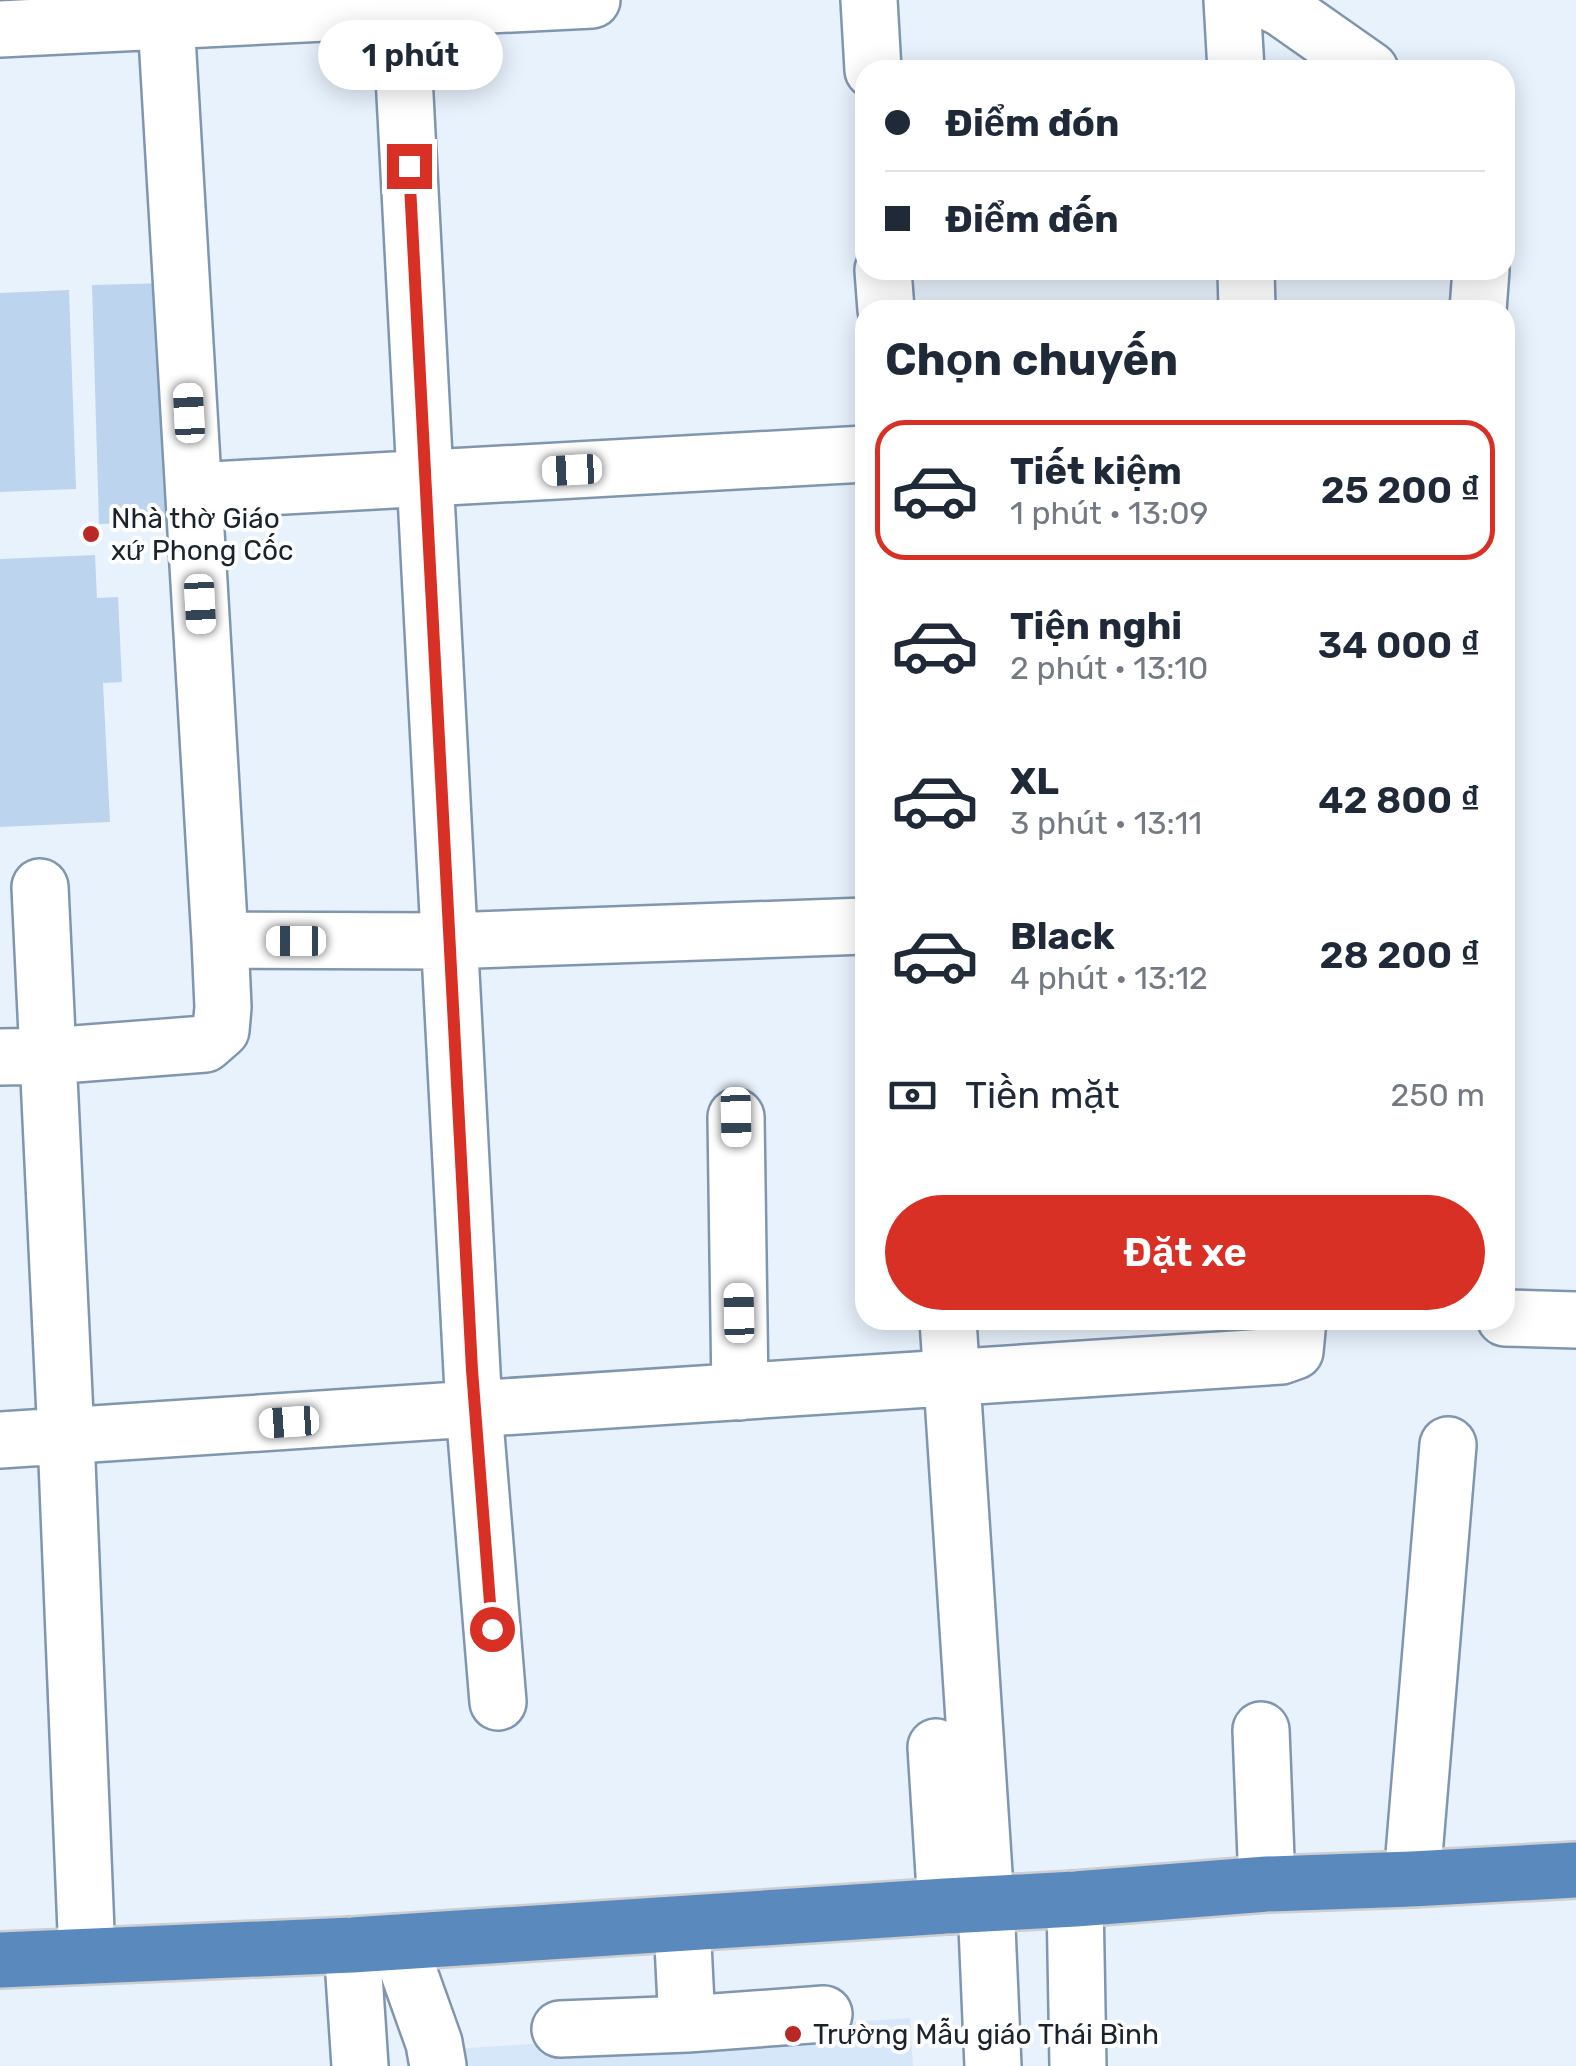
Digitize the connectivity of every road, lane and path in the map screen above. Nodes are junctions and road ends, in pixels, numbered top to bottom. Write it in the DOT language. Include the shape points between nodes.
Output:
graph roads {
  1 [pos="592,0"];
  2 [pos="869,0"];
  3 [pos="1232,0"];
  4 [pos="1266,0"];
  5 [pos="400,4"];
  6 [pos="160,13"];
  7 [pos="0,29"];
  8 [pos="872,60"];
  9 [pos="1235,60"];
  10 [pos="1356,60"];
  11 [pos="855,455"];
  12 [pos="425,478"];
  13 [pos="194,492"];
  14 [pos="40,886"];
  15 [pos="855,926"];
  16 [pos="220,940"];
  17 [pos="448,941"];
  18 [pos="24,1057"];
  19 [pos="736,1117"];
  20 [pos="1515,1318"];
  21 [pos="1576,1320"];
  22 [pos="949,1330"];
  23 [pos="1297,1330"];
  24 [pos="952,1378"];
  25 [pos="740,1392"];
  26 [pos="474,1410"];
  27 [pos="66,1436"];
  28 [pos="0,1440"];
  29 [pos="1448,1445"];
  30 [pos="498,1702"];
  31 [pos="1260,1730"];
  32 [pos="936,1747"];
  33 [pos="1576,1870"];
  34 [pos="1412,1879"];
  35 [pos="1268,1884"];
  36 [pos="1075,1899"];
  37 [pos="966,1905"];
  38 [pos="682,1924"];
  39 [pos="375,1944"];
  40 [pos="87,1956"];
  41 [pos="0,1960"];
  42 [pos="824,2014"];
  43 [pos="687,2024"];
  44 [pos="560,2029"];
  45 [pos="360,2066"];
  46 [pos="438,2066"];
  47 [pos="993,2066"];
  48 [pos="1078,2066"];
  1 -- 5 [label="street"];
  2 -- 8 [label="street"];
  3 -- 9 [label="street"];
  4 -- 10 [label="street"];
  5 -- 6 [label="street"];
  5 -- 12 [label="street"];
  6 -- 7 [label="street"];
  6 -- 13 [label="street"];
  11 -- 12 [label="street"];
  12 -- 13 [label="street"];
  12 -- 17 [label="street"];
  13 -- 16 [label="street"];
  14 -- 18 [label="street"];
  15 -- 17 [label="street"];
  16 -- 17 [label="street"];
  16 -- 18 [label="street" via="220,1030 205,1044"];
  17 -- 26 [label="street"];
  18 -- 27 [label="street"];
  19 -- 25 [label="street"];
  20 -- 21 [label="street"];
  22 -- 24 [label="street"];
  23 -- 24 [label="street" via="1296,1351 1281,1356"];
  24 -- 25 [label="street"];
  24 -- 37 [label="street"];
  25 -- 26 [label="street"];
  26 -- 27 [label="street"];
  26 -- 30 [label="street"];
  27 -- 28 [label="street"];
  27 -- 40 [label="street"];
  29 -- 34 [label="street"];
  31 -- 35 [label="street"];
  32 -- 37 [label="street"];
  33 -- 34 [label="highway"];
  34 -- 35 [label="highway"];
  35 -- 36 [label="highway"];
  36 -- 37 [label="highway"];
  36 -- 48 [label="street"];
  37 -- 38 [label="highway"];
  37 -- 47 [label="street"];
  38 -- 39 [label="highway"];
  38 -- 43 [label="street"];
  39 -- 40 [label="highway"];
  39 -- 45 [label="street"];
  39 -- 46 [label="street" via="434,2043"];
  40 -- 41 [label="highway"];
  42 -- 43 [label="street"];
  43 -- 44 [label="street"];
}
